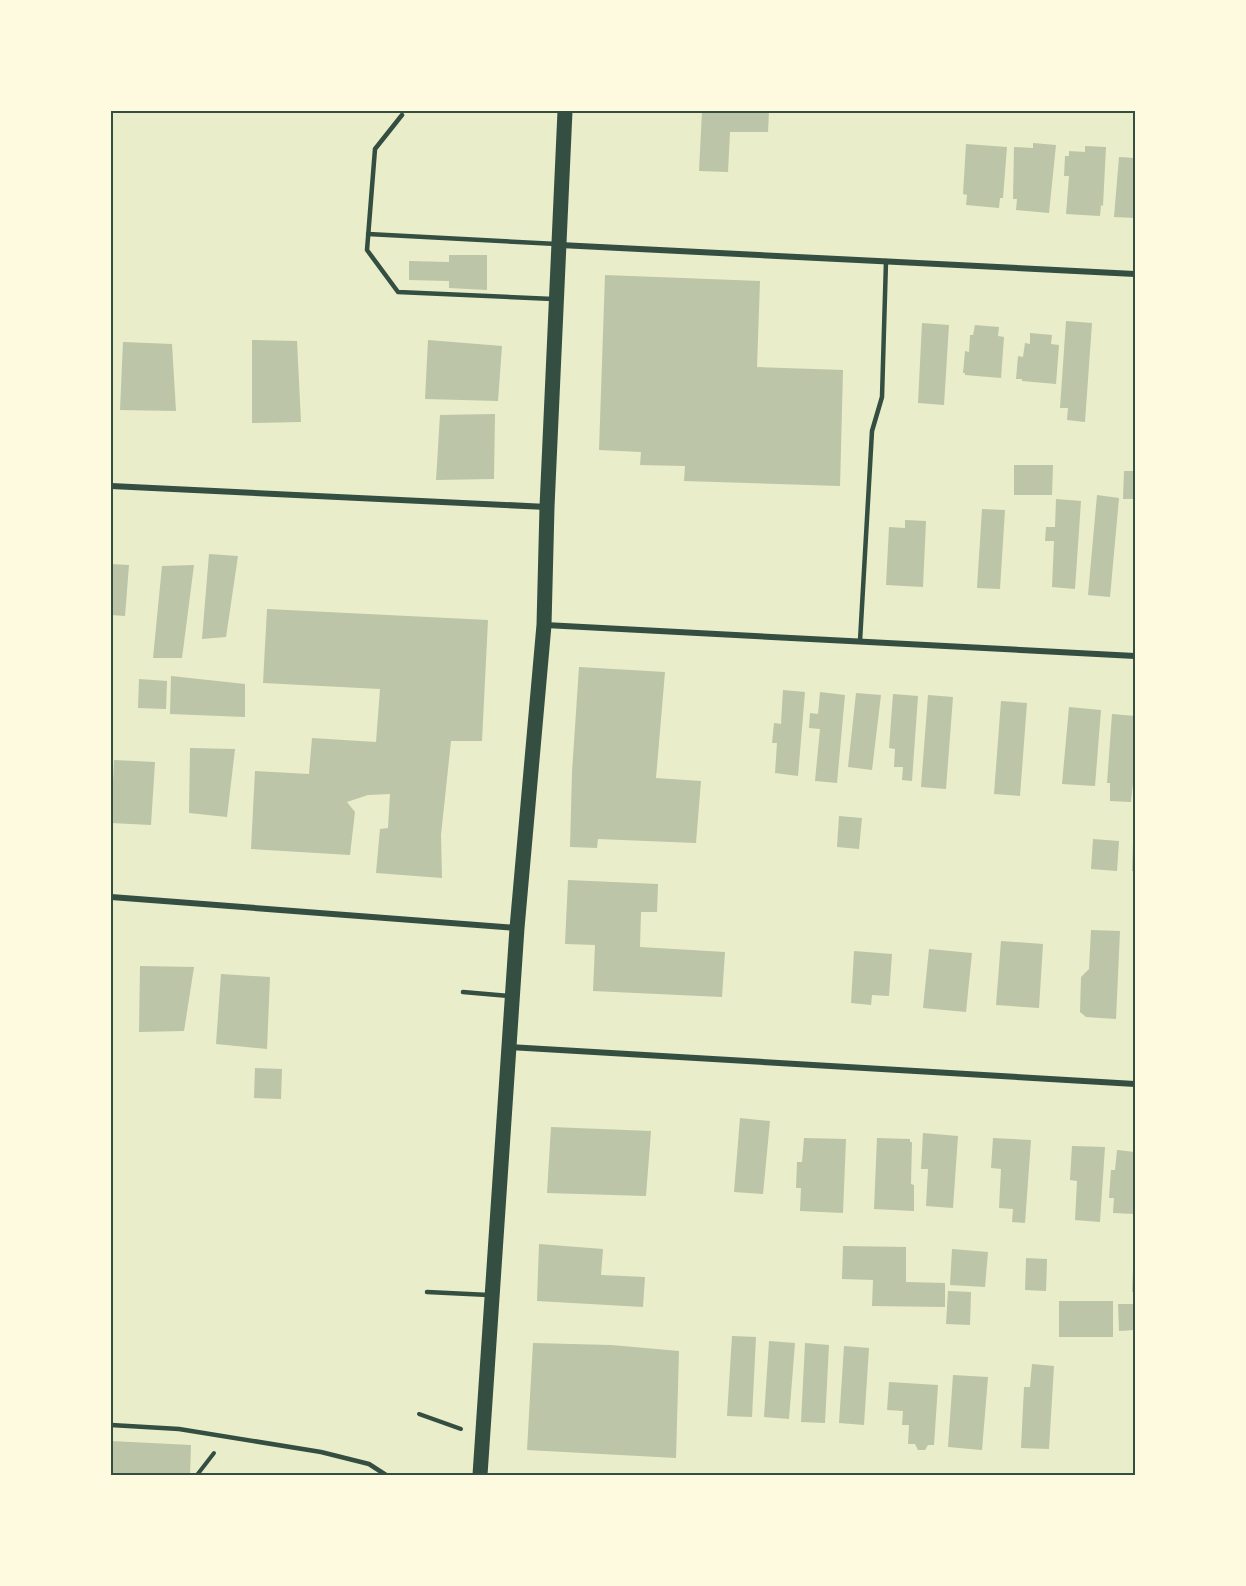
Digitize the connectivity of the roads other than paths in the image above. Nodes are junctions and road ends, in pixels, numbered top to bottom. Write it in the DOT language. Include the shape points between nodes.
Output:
graph roads {
  1 [pos="565,111"];
  2 [pos="402,116"];
  3 [pos="368,234"];
  4 [pos="560,245"];
  5 [pos="886,261"];
  6 [pos="1135,274"];
  7 [pos="557,299"];
  8 [pos="111,486"];
  9 [pos="546,507"];
  10 [pos="544,625"];
  11 [pos="860,641"];
  12 [pos="1135,656"];
  13 [pos="111,897"];
  14 [pos="517,928"];
  15 [pos="463,992"];
  16 [pos="512,997"];
  17 [pos="509,1047"];
  18 [pos="1135,1084"];
  19 [pos="427,1293"];
  20 [pos="491,1295"];
  21 [pos="111,1425"];
  22 [pos="386,1475"];
  23 [pos="480,1475"];
  1 -- 4 [label="main road"];
  2 -- 3 [label="lane" via="375,149"];
  3 -- 4 [label="lane"];
  3 -- 7 [label="lane" via="367,250 398,292"];
  4 -- 5 [label="street"];
  4 -- 7 [label="main road"];
  5 -- 6 [label="street"];
  5 -- 11 [label="lane" via="882,397 872,430"];
  7 -- 9 [label="main road"];
  8 -- 9 [label="street"];
  9 -- 10 [label="main road"];
  10 -- 11 [label="street"];
  10 -- 14 [label="main road"];
  11 -- 12 [label="street"];
  13 -- 14 [label="street"];
  14 -- 16 [label="main road"];
  15 -- 16 [label="lane"];
  16 -- 17 [label="main road"];
  17 -- 18 [label="street"];
  17 -- 20 [label="main road"];
  19 -- 20 [label="lane"];
  20 -- 23 [label="main road"];
  21 -- 22 [label="lane" via="179,1429 321,1452 369,1464"];
}
